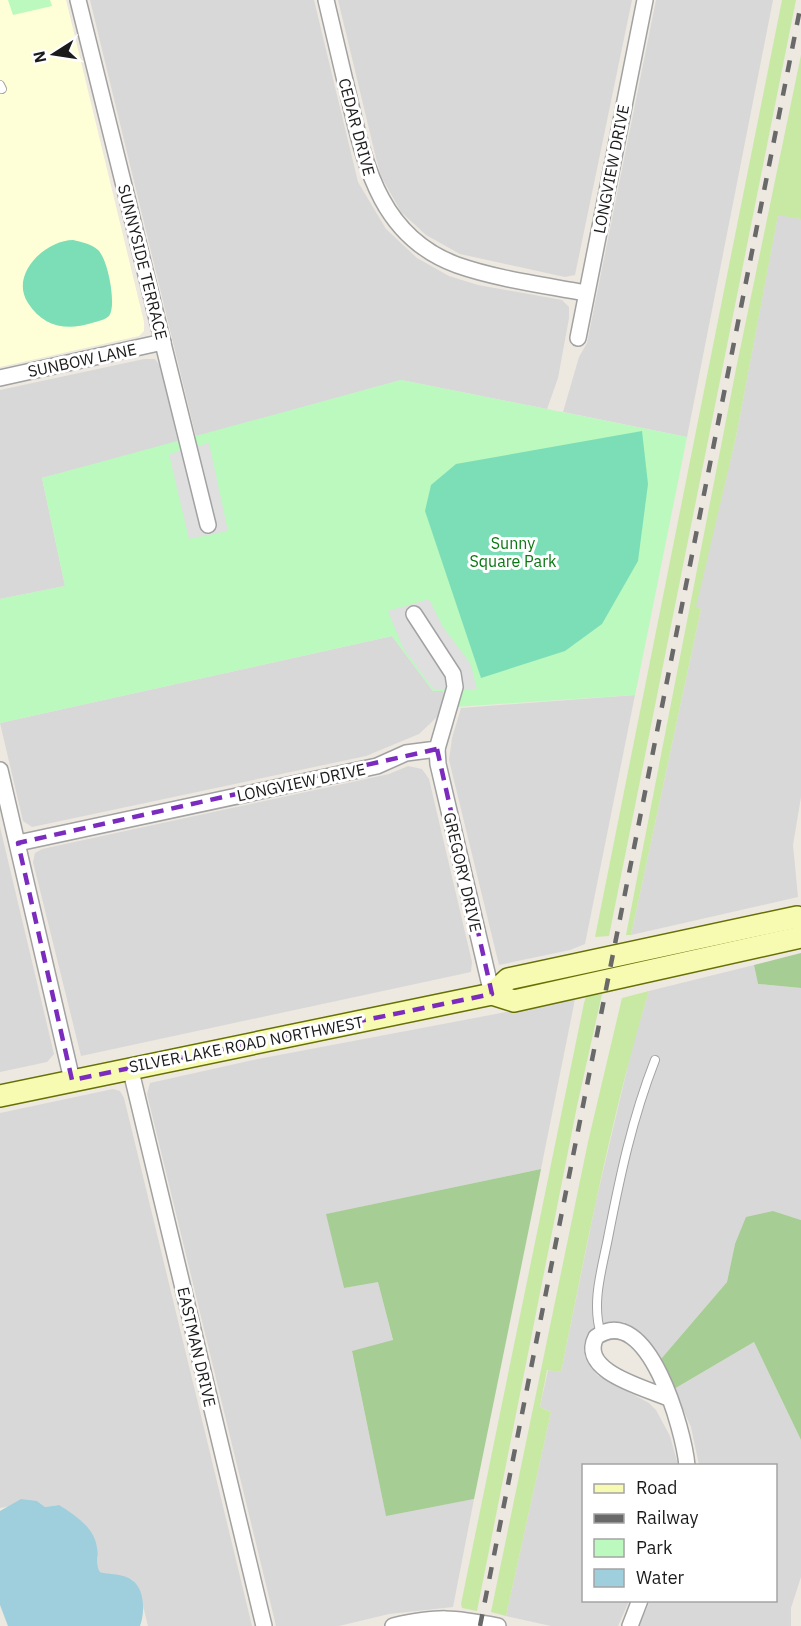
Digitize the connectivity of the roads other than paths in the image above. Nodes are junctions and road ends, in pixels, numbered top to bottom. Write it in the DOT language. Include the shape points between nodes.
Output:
graph roads {
  1 [pos="78,0"];
  2 [pos="326,0"];
  3 [pos="645,0"];
  4 [pos="585,293"];
  5 [pos="578,338"];
  6 [pos="163,342"];
  7 [pos="0,378"];
  8 [pos="207,525"];
  9 [pos="414,614"];
  10 [pos="437,749"];
  11 [pos="0,770"];
  12 [pos="18,843"];
  13 [pos="801,918"];
  14 [pos="801,937"];
  15 [pos="492,994"];
  16 [pos="655,1060"];
  17 [pos="130,1067"];
  18 [pos="72,1080"];
  19 [pos="0,1096"];
  20 [pos="601,1334"];
  21 [pos="668,1398"];
  22 [pos="687,1464"];
  23 [pos="639,1602"];
  24 [pos="264,1626"];
  25 [pos="393,1626"];
  26 [pos="498,1626"];
  27 [pos="630,1626"];
  1 -- 6 [label="street, SUNNYSIDE TERRACE"];
  2 -- 4 [label="street, CEDAR DRIVE" via="364,160 375,190 401,227 431,253 456,264"];
  3 -- 4 [label="street, LONGVIEW DRIVE"];
  4 -- 5 [label="street, LONGVIEW DRIVE"];
  6 -- 7 [label="street, SUNBOW LANE"];
  6 -- 8 [label="street, SUNNYSIDE TERRACE"];
  9 -- 10 [label="street" via="453,674 455,687"];
  10 -- 12 [label="street, LONGVIEW DRIVE" via="406,753 377,766"];
  10 -- 15 [label="street, GREGORY DRIVE"];
  11 -- 12 [label="street"];
  12 -- 18 [label="street"];
  13 -- 15 [label="main road, SILVER LAKE ROAD NORTHWEST" via="508,979"];
  14 -- 15 [label="main road, SILVER LAKE ROAD NORTHWEST" via="514,1001"];
  15 -- 17 [label="main road, SILVER LAKE ROAD NORTHWEST"];
  16 -- 20 [label="lane" via="633,1119 619,1179 599,1284 597,1314"];
  17 -- 18 [label="main road, SILVER LAKE ROAD NORTHWEST"];
  17 -- 24 [label="street, EASTMAN DRIVE"];
  18 -- 19 [label="main road, SILVER LAKE ROAD NORTHWEST"];
  20 -- 21 [label="street" via="626,1332 639,1340"];
  20 -- 21 [label="street" via="593,1344 598,1365"];
  21 -- 22 [label="street" via="682,1436"];
  23 -- 27 [label="street"];
  25 -- 26 [label="street" via="439,1617"];
}
